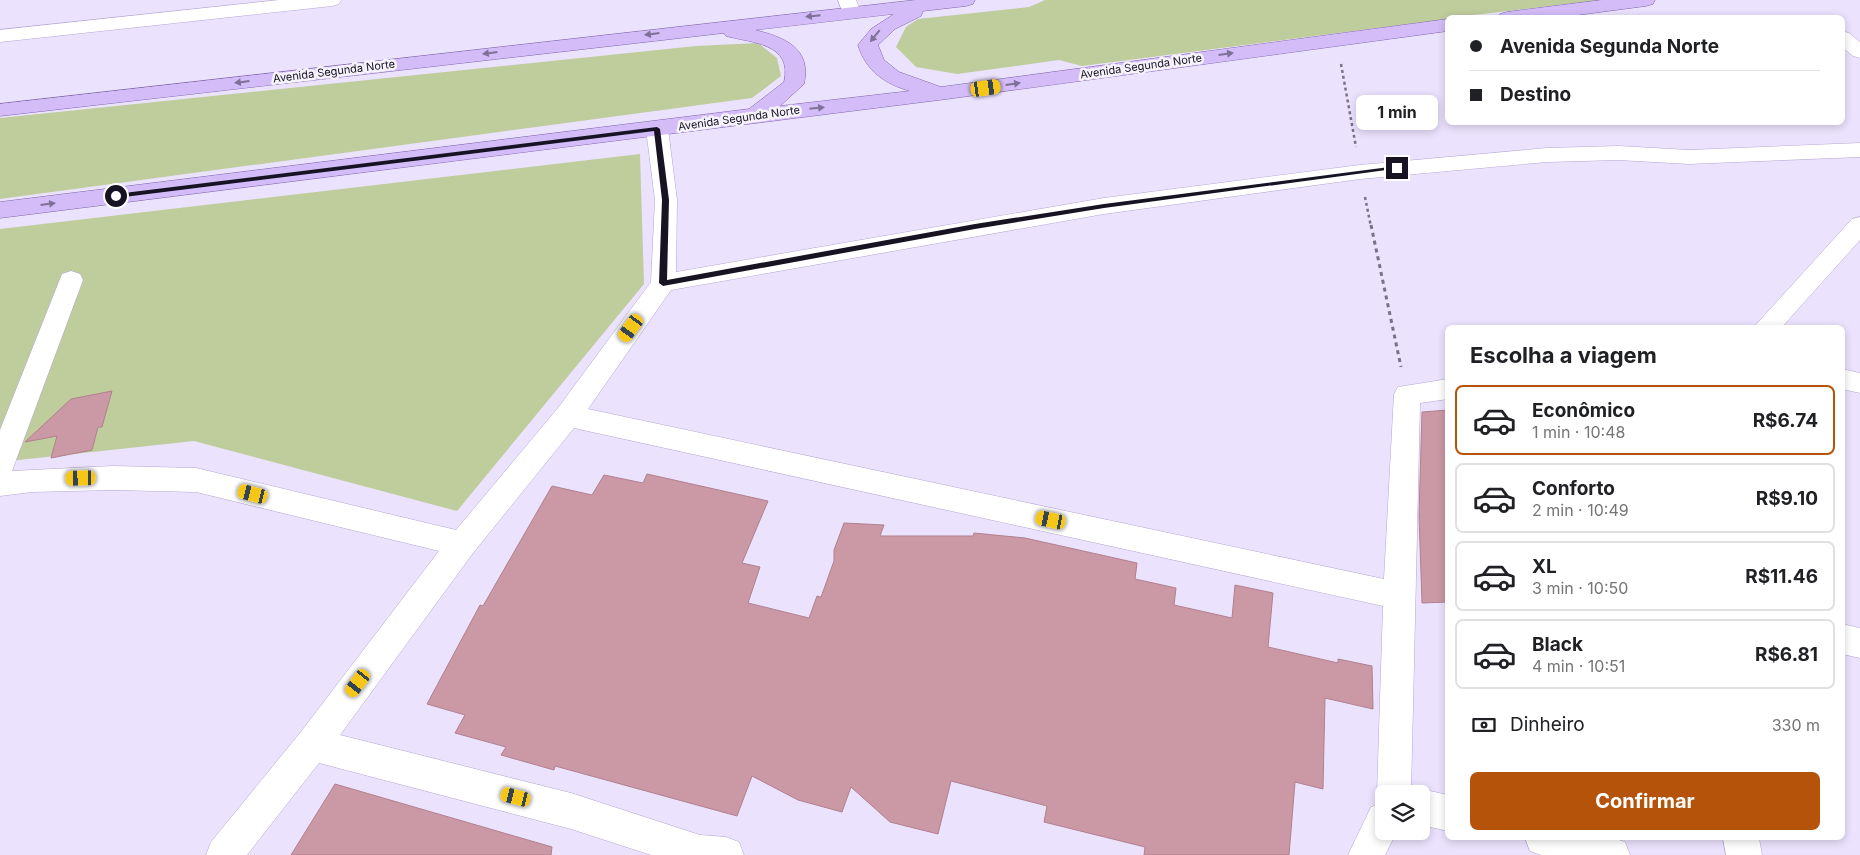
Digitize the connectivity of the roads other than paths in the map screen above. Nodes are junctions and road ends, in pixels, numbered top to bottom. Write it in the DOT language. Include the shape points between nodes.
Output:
graph roads {
  1 [pos="149,0"];
  2 [pos="330,0"];
  3 [pos="966,0"];
  4 [pos="1646,0"];
  5 [pos="932,4"];
  6 [pos="849,6"];
  7 [pos="1530,15"];
  8 [pos="140,22"];
  9 [pos="1445,25"];
  10 [pos="708,28"];
  11 [pos="0,36"];
  12 [pos="1845,40"];
  13 [pos="1860,52"];
  14 [pos="947,93"];
  15 [pos="0,110"];
  16 [pos="755,115"];
  17 [pos="657,129"];
  18 [pos="1860,150"];
  19 [pos="0,210"];
  20 [pos="1860,225"];
  21 [pos="71,280"];
  22 [pos="663,283"];
  23 [pos="1768,325"];
  24 [pos="1845,380"];
  25 [pos="1860,383"];
  26 [pos="1445,388"];
  27 [pos="568,416"];
  28 [pos="0,466"];
  29 [pos="0,484"];
  30 [pos="462,544"];
  31 [pos="1399,596"];
  32 [pos="1845,640"];
  33 [pos="1860,643"];
  34 [pos="312,745"];
  35 [pos="1394,785"];
  36 [pos="1430,808"];
  37 [pos="1445,812"];
  38 [pos="1375,838"];
  39 [pos="1551,840"];
  40 [pos="1741,840"];
  41 [pos="224,855"];
  42 [pos="726,855"];
  43 [pos="1366,855"];
  44 [pos="1612,855"];
  45 [pos="1744,855"];
  1 -- 8 [label="street"];
  2 -- 8 [label="street"];
  3 -- 5 [label="main road, Avenida Segunda Norte"];
  4 -- 7 [label="main road"];
  5 -- 6 [label="main road, Avenida Segunda Norte"];
  5 -- 14 [label="main road, one-way" via="892,21 877,32 868,45 870,56 879,68 894,78 916,87"];
  6 -- 10 [label="main road, Avenida Segunda Norte, one-way"];
  8 -- 11 [label="street"];
  14 -- 9 [label="main road, Avenida Segunda Norte, one-way"];
  10 -- 15 [label="main road, Avenida Segunda Norte, one-way"];
  10 -- 16 [label="main road" via="761,37 780,45 792,56 796,69 794,84"];
  12 -- 13 [label="street"];
  16 -- 14 [label="main road, Avenida Segunda Norte, one-way"];
  16 -- 17 [label="main road, Avenida Segunda Norte"];
  19 -- 17 [label="main road, Avenida Segunda Norte, one-way"];
  17 -- 22 [label="street" via="666,200"];
  18 -- 22 [label="street" via="1689,157 1618,153 1547,155 1360,172 1104,206"];
  20 -- 23 [label="street"];
  21 -- 28 [label="street"];
  22 -- 27 [label="street"];
  24 -- 25 [label="street"];
  26 -- 31 [label="street" via="1407,394"];
  27 -- 30 [label="street"];
  27 -- 31 [label="street"];
  29 -- 30 [label="street" via="104,478 196,480"];
  30 -- 34 [label="street"];
  31 -- 35 [label="street"];
  32 -- 33 [label="street"];
  34 -- 41 [label="street"];
  34 -- 42 [label="street" via="571,811 700,853"];
  36 -- 37 [label="street"];
  38 -- 43 [label="street"];
  39 -- 44 [label="street"];
  40 -- 45 [label="street"];
}
